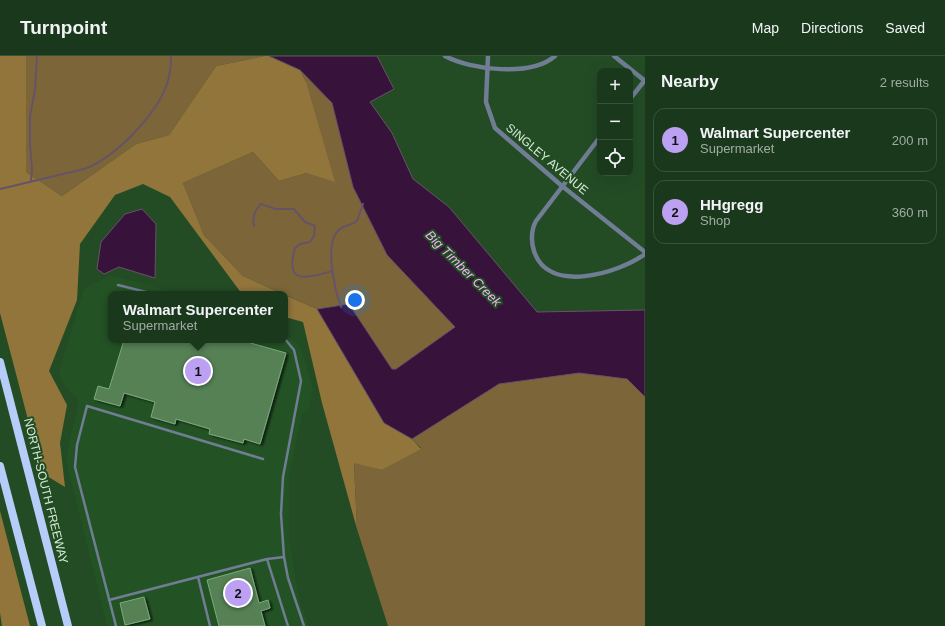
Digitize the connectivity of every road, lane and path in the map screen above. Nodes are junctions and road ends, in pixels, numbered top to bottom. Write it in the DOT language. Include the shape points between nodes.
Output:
graph roads {
  1 [pos="445,56"];
  2 [pos="488,56"];
  3 [pos="555,56"];
  4 [pos="614,56"];
  5 [pos="488,67"];
  6 [pos="645,81"];
  7 [pos="633,95"];
  8 [pos="598,140"];
  9 [pos="562,186"];
  10 [pos="645,253"];
  11 [pos="118,285"];
  12 [pos="142,291"];
  13 [pos="288,343"];
  14 [pos="0,362"];
  15 [pos="263,459"];
  16 [pos="0,466"];
  17 [pos="284,557"];
  18 [pos="268,559"];
  19 [pos="198,577"];
  20 [pos="109,600"];
  21 [pos="42,626"];
  22 [pos="68,626"];
  23 [pos="116,626"];
  24 [pos="210,626"];
  25 [pos="288,626"];
  26 [pos="304,626"];
  1 -- 5 [label="street" via="472,65"];
  2 -- 5 [label="street, SINGLEY AVENUE"];
  3 -- 5 [label="street" via="541,64 523,69"];
  4 -- 6 [label="street"];
  5 -- 9 [label="street, SINGLEY AVENUE" via="486,102 495,128"];
  6 -- 7 [label="street"];
  8 -- 9 [label="street"];
  9 -- 10 [label="street, SINGLEY AVENUE"];
  9 -- 10 [label="street" via="533,228 533,250 545,268 569,276 600,275 621,268"];
  11 -- 12 [label="lane"];
  13 -- 17 [label="lane" via="294,350 301,381 283,477 281,514"];
  14 -- 22 [label="highway, NORTH-SOUTH FREEWAY"];
  15 -- 20 [label="lane" via="87,406 77,445 76,467"];
  16 -- 21 [label="highway"];
  17 -- 18 [label="lane"];
  17 -- 26 [label="lane" via="288,578"];
  18 -- 19 [label="lane"];
  18 -- 25 [label="lane"];
  19 -- 20 [label="lane"];
  19 -- 24 [label="lane"];
  20 -- 23 [label="lane"];
}
